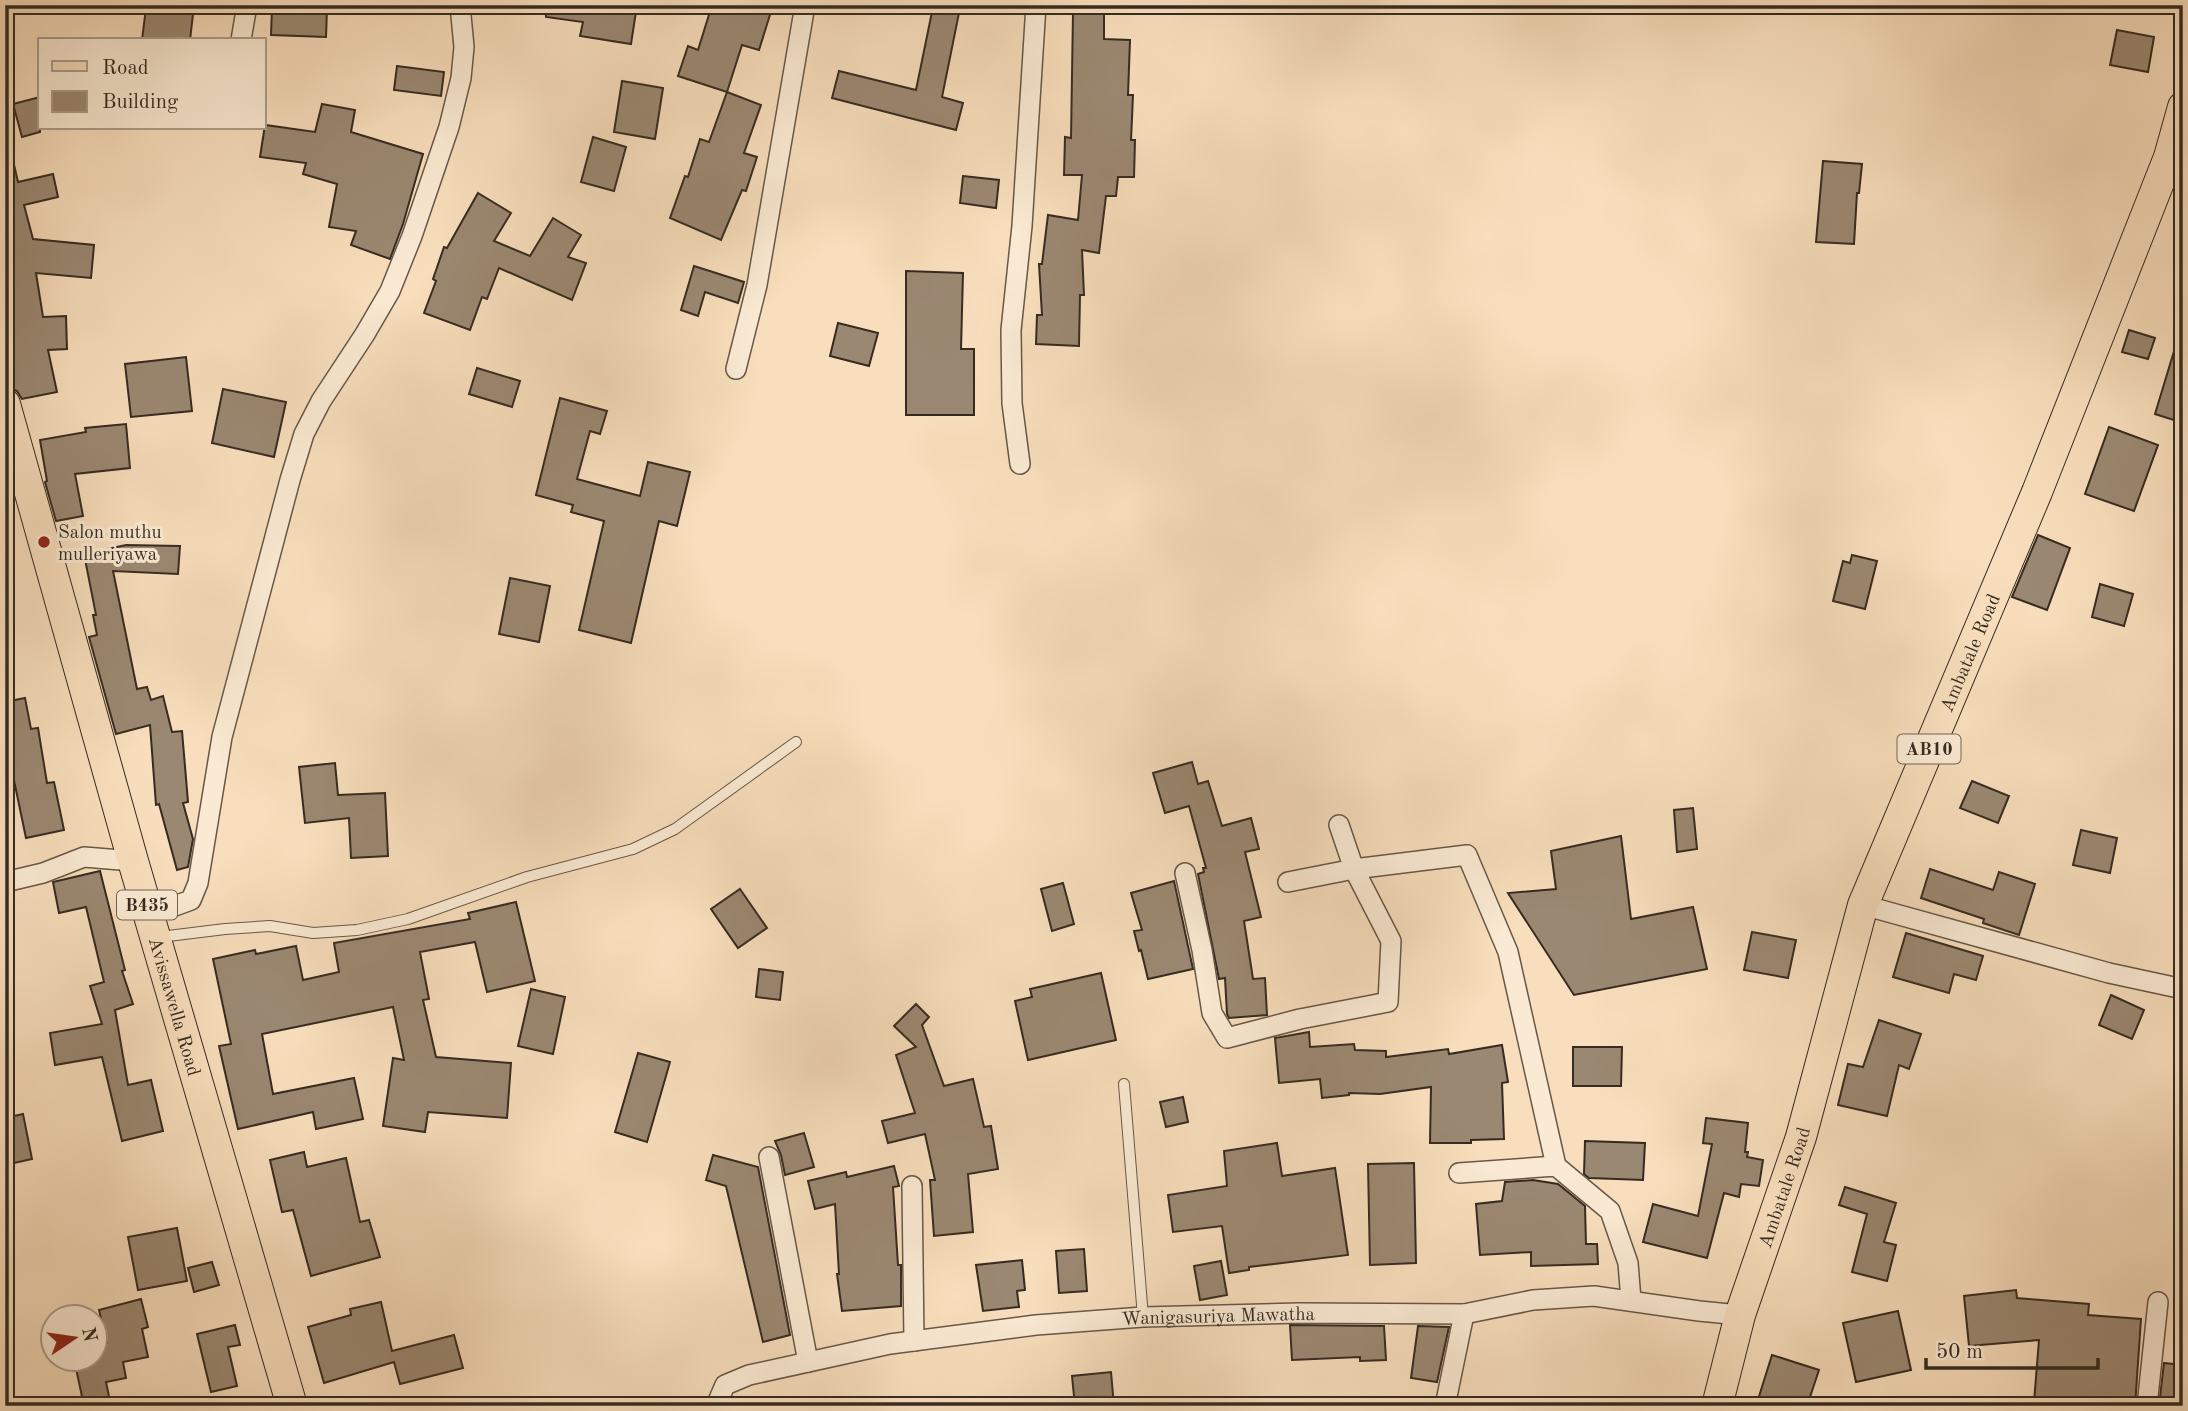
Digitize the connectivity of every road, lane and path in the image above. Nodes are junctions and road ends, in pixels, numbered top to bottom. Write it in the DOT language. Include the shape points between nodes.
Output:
graph roads {
  1 [pos="247,5"];
  2 [pos="460,5"];
  3 [pos="805,5"];
  4 [pos="1035,5"];
  5 [pos="241,38"];
  6 [pos="2183,107"];
  7 [pos="2176,160"];
  8 [pos="736,369"];
  9 [pos="5,404"];
  10 [pos="1020,464"];
  11 [pos="16,471"];
  12 [pos="796,742"];
  13 [pos="1339,825"];
  14 [pos="133,860"];
  15 [pos="1354,869"];
  16 [pos="1185,873"];
  17 [pos="5,881"];
  18 [pos="1288,882"];
  19 [pos="1863,905"];
  20 [pos="148,908"];
  21 [pos="157,938"];
  22 [pos="2183,989"];
  23 [pos="1124,1084"];
  24 [pos="769,1157"];
  25 [pos="1556,1166"];
  26 [pos="1459,1173"];
  27 [pos="912,1186"];
  28 [pos="1631,1300"];
  29 [pos="2158,1302"];
  30 [pos="1464,1314"];
  31 [pos="1740,1315"];
  32 [pos="1143,1317"];
  33 [pos="914,1341"];
  34 [pos="808,1362"];
  35 [pos="292,1406"];
  36 [pos="716,1406"];
  37 [pos="1445,1406"];
  38 [pos="1717,1406"];
  39 [pos="2147,1406"];
  1 -- 5 [label="street"];
  2 -- 20 [label="street" via="461,78 412,236 390,291 304,434 290,480 222,737 198,883 191,900"];
  3 -- 8 [label="street" via="757,285"];
  4 -- 10 [label="street" via="1011,330 1012,403"];
  6 -- 7 [label="main road, Ambatale Road / AB10"];
  7 -- 19 [label="main road, Ambatale Road / AB10"];
  9 -- 11 [label="main road, Avissawella Road / B435"];
  11 -- 14 [label="main road, Avissawella Road / B435"];
  12 -- 21 [label="lane" via="675,829 633,849 503,884 408,919 357,930 313,933 270,926"];
  13 -- 15 [label="street"];
  14 -- 17 [label="street" via="84,858"];
  14 -- 20 [label="main road, Avissawella Road / B435"];
  15 -- 16 [label="street" via="1391,941 1388,1002 1227,1038 1212,1013"];
  15 -- 18 [label="street"];
  15 -- 25 [label="street" via="1467,855 1508,953"];
  19 -- 22 [label="street"];
  19 -- 31 [label="main road, Ambatale Road / AB10" via="1801,1137"];
  20 -- 21 [label="main road, Avissawella Road / B435"];
  21 -- 35 [label="main road, Avissawella Road / B435"];
  23 -- 32 [label="lane"];
  24 -- 34 [label="street"];
  25 -- 26 [label="street"];
  25 -- 28 [label="street" via="1610,1211 1628,1263"];
  27 -- 33 [label="street"];
  28 -- 30 [label="street, Wanigasuriya Mawatha" via="1594,1296 1534,1300"];
  28 -- 31 [label="street, Wanigasuriya Mawatha"];
  29 -- 39 [label="street"];
  30 -- 32 [label="street, Wanigasuriya Mawatha"];
  30 -- 37 [label="street"];
  31 -- 38 [label="main road, Ambatale Road / AB10"];
  32 -- 33 [label="street, Wanigasuriya Mawatha"];
  33 -- 34 [label="street, Wanigasuriya Mawatha"];
  34 -- 36 [label="street, Wanigasuriya Mawatha" via="732,1381 720,1393"];
}
